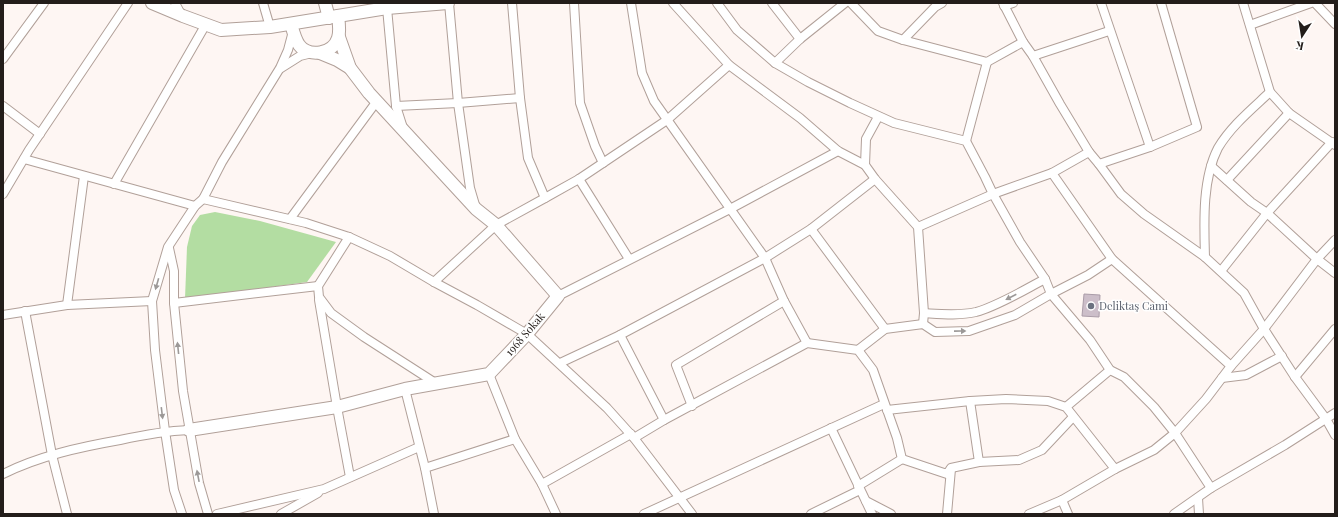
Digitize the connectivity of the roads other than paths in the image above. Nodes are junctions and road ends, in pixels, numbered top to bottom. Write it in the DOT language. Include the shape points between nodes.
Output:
graph roads {
  1 [pos="44,3"];
  2 [pos="128,3"];
  3 [pos="152,3"];
  4 [pos="175,3"];
  5 [pos="263,3"];
  6 [pos="326,3"];
  7 [pos="449,3"];
  8 [pos="512,3"];
  9 [pos="574,3"];
  10 [pos="631,3"];
  11 [pos="673,3"];
  12 [pos="717,3"];
  13 [pos="772,3"];
  14 [pos="844,3"];
  15 [pos="851,3"];
  16 [pos="1013,3"];
  17 [pos="1100,3"];
  18 [pos="1161,3"];
  19 [pos="1244,3"];
  20 [pos="1311,3"];
  21 [pos="1315,3"];
  22 [pos="936,4"];
  23 [pos="1004,4"];
  24 [pos="367,7"];
  25 [pos="387,8"];
  26 [pos="183,16"];
  27 [pos="334,17"];
  28 [pos="206,24"];
  29 [pos="1335,24"];
  30 [pos="1250,25"];
  31 [pos="270,27"];
  32 [pos="292,27"];
  33 [pos="1110,31"];
  34 [pos="339,37"];
  35 [pos="800,39"];
  36 [pos="903,40"];
  37 [pos="1023,42"];
  38 [pos="316,53"];
  39 [pos="1033,56"];
  40 [pos="3,59"];
  41 [pos="987,62"];
  42 [pos="775,63"];
  43 [pos="729,65"];
  44 [pos="280,68"];
  45 [pos="350,68"];
  46 [pos="1270,92"];
  47 [pos="520,98"];
  48 [pos="377,101"];
  49 [pos="458,103"];
  50 [pos="3,106"];
  51 [pos="396,106"];
  52 [pos="1289,113"];
  53 [pos="878,117"];
  54 [pos="668,120"];
  55 [pos="404,131"];
  56 [pos="40,134"];
  57 [pos="966,141"];
  58 [pos="1333,144"];
  59 [pos="1150,147"];
  60 [pos="838,151"];
  61 [pos="1089,152"];
  62 [pos="24,159"];
  63 [pos="603,163"];
  64 [pos="1099,164"];
  65 [pos="865,165"];
  66 [pos="1211,166"];
  67 [pos="1052,173"];
  68 [pos="84,176"];
  69 [pos="579,178"];
  70 [pos="875,179"];
  71 [pos="1227,180"];
  72 [pos="114,184"];
  73 [pos="3,194"];
  74 [pos="993,194"];
  75 [pos="203,198"];
  76 [pos="545,198"];
  77 [pos="195,206"];
  78 [pos="476,209"];
  79 [pos="730,209"];
  80 [pos="1267,213"];
  81 [pos="290,219"];
  82 [pos="496,225"];
  83 [pos="918,227"];
  84 [pos="811,229"];
  85 [pos="349,237"];
  86 [pos="1335,240"];
  87 [pos="168,247"];
  88 [pos="1205,257"];
  89 [pos="765,258"];
  90 [pos="629,259"];
  91 [pos="1317,259"];
  92 [pos="1112,260"];
  93 [pos="1221,271"];
  94 [pos="1335,273"];
  95 [pos="1045,279"];
  96 [pos="434,282"];
  97 [pos="318,286"];
  98 [pos="1051,294"];
  99 [pos="558,296"];
  100 [pos="319,297"];
  101 [pos="152,301"];
  102 [pos="784,301"];
  103 [pos="174,303"];
  104 [pos="67,305"];
  105 [pos="25,311"];
  106 [pos="924,313"];
  107 [pos="3,315"];
  108 [pos="923,324"];
  109 [pos="885,329"];
  110 [pos="1264,329"];
  111 [pos="1335,329"];
  112 [pos="527,334"];
  113 [pos="620,335"];
  114 [pos="807,343"];
  115 [pos="858,350"];
  116 [pos="1282,356"];
  117 [pos="560,363"];
  118 [pos="1232,366"];
  119 [pos="1110,370"];
  120 [pos="489,374"];
  121 [pos="1296,377"];
  122 [pos="1222,378"];
  123 [pos="437,384"];
  124 [pos="405,389"];
  125 [pos="970,401"];
  126 [pos="692,406"];
  127 [pos="886,407"];
  128 [pos="1066,407"];
  129 [pos="337,408"];
  130 [pos="1335,413"];
  131 [pos="1073,417"];
  132 [pos="1326,419"];
  133 [pos="664,420"];
  134 [pos="831,428"];
  135 [pos="189,430"];
  136 [pos="165,431"];
  137 [pos="1175,433"];
  138 [pos="1335,435"];
  139 [pos="632,436"];
  140 [pos="515,439"];
  141 [pos="419,447"];
  142 [pos="52,456"];
  143 [pos="902,459"];
  144 [pos="979,462"];
  145 [pos="425,468"];
  146 [pos="951,468"];
  147 [pos="1115,469"];
  148 [pos="3,474"];
  149 [pos="350,477"];
  150 [pos="542,484"];
  151 [pos="327,488"];
  152 [pos="859,488"];
  153 [pos="1211,488"];
  154 [pos="680,498"];
  155 [pos="1198,498"];
  156 [pos="1062,500"];
  157 [pos="866,501"];
  158 [pos="66,514"];
  159 [pos="182,514"];
  160 [pos="208,514"];
  161 [pos="217,514"];
  162 [pos="281,514"];
  163 [pos="434,514"];
  164 [pos="556,514"];
  165 [pos="644,514"];
  166 [pos="692,514"];
  167 [pos="812,514"];
  168 [pos="872,514"];
  169 [pos="891,514"];
  170 [pos="946,514"];
  171 [pos="1029,514"];
  172 [pos="1068,514"];
  173 [pos="1174,514"];
  174 [pos="1199,514"];
  1 -- 40 [label="street"];
  2 -- 56 [label="street"];
  3 -- 26 [label="street"];
  4 -- 26 [label="street"];
  5 -- 31 [label="street"];
  6 -- 27 [label="street"];
  7 -- 25 [label="street"];
  7 -- 49 [label="street"];
  8 -- 47 [label="street"];
  9 -- 63 [label="street" via="580,103"];
  10 -- 54 [label="street" via="642,73 654,101"];
  11 -- 43 [label="street"];
  12 -- 42 [label="street" via="737,30"];
  13 -- 35 [label="street"];
  14 -- 35 [label="street"];
  15 -- 36 [label="street" via="878,31"];
  16 -- 23 [label="street"];
  17 -- 33 [label="street"];
  18 -- 59 [label="street" via="1197,128"];
  19 -- 30 [label="street"];
  20 -- 30 [label="street"];
  21 -- 29 [label="street"];
  22 -- 36 [label="street"];
  23 -- 37 [label="street"];
  24 -- 25 [label="street"];
  24 -- 27 [label="street"];
  25 -- 51 [label="street"];
  26 -- 28 [label="street"];
  27 -- 32 [label="street"];
  27 -- 34 [label="street"];
  28 -- 31 [label="street" via="221,30"];
  28 -- 72 [label="street"];
  30 -- 46 [label="street"];
  31 -- 32 [label="street"];
  32 -- 38 [label="street" via="300,45"];
  32 -- 44 [label="street"];
  33 -- 39 [label="street"];
  33 -- 59 [label="street"];
  34 -- 38 [label="street" via="329,50"];
  34 -- 45 [label="street"];
  35 -- 42 [label="street"];
  36 -- 41 [label="street"];
  37 -- 39 [label="street"];
  37 -- 41 [label="street"];
  38 -- 44 [label="street" via="300,56"];
  38 -- 45 [label="street" via="337,60"];
  39 -- 61 [label="street"];
  41 -- 57 [label="street"];
  42 -- 53 [label="street"];
  43 -- 54 [label="street"];
  43 -- 60 [label="street" via="800,118"];
  44 -- 75 [label="street"];
  45 -- 48 [label="street"];
  46 -- 52 [label="street"];
  46 -- 66 [label="street" via="1239,121 1219,148"];
  47 -- 49 [label="street"];
  47 -- 76 [label="street" via="528,158"];
  48 -- 55 [label="street"];
  48 -- 81 [label="street"];
  49 -- 51 [label="street"];
  49 -- 78 [label="street" via="470,188"];
  50 -- 56 [label="street"];
  51 -- 55 [label="street"];
  52 -- 58 [label="street"];
  52 -- 71 [label="street"];
  53 -- 57 [label="street" via="894,124"];
  53 -- 65 [label="street" via="866,139"];
  54 -- 63 [label="street"];
  54 -- 79 [label="street"];
  55 -- 78 [label="street"];
  56 -- 62 [label="street"];
  57 -- 74 [label="street"];
  58 -- 80 [label="street"];
  59 -- 64 [label="street"];
  60 -- 65 [label="street"];
  60 -- 79 [label="street"];
  61 -- 64 [label="street"];
  61 -- 67 [label="street"];
  62 -- 68 [label="street"];
  62 -- 73 [label="street"];
  63 -- 69 [label="street"];
  64 -- 88 [label="street" via="1121,194 1144,214"];
  65 -- 70 [label="street"];
  66 -- 71 [label="street"];
  66 -- 88 [label="street" via="1204,224"];
  67 -- 74 [label="street"];
  67 -- 92 [label="street"];
  68 -- 72 [label="street"];
  68 -- 104 [label="street"];
  69 -- 76 [label="street"];
  69 -- 90 [label="street"];
  70 -- 83 [label="street"];
  70 -- 84 [label="street"];
  71 -- 80 [label="street"];
  72 -- 77 [label="street"];
  74 -- 83 [label="street"];
  74 -- 95 [label="street" via="1020,242"];
  75 -- 77 [label="street"];
  75 -- 81 [label="street"];
  76 -- 82 [label="street"];
  77 -- 87 [label="street"];
  78 -- 82 [label="street"];
  79 -- 89 [label="street"];
  79 -- 90 [label="street"];
  80 -- 91 [label="street"];
  80 -- 93 [label="street"];
  81 -- 85 [label="street"];
  82 -- 96 [label="street"];
  82 -- 99 [label="street"];
  83 -- 106 [label="street"];
  84 -- 89 [label="street"];
  84 -- 109 [label="street"];
  85 -- 96 [label="street" via="390,256"];
  85 -- 97 [label="street"];
  86 -- 91 [label="street"];
  87 -- 101 [label="street, one-way"];
  87 -- 103 [label="street" via="174,271"];
  88 -- 93 [label="street"];
  89 -- 102 [label="street"];
  89 -- 113 [label="street"];
  90 -- 99 [label="street"];
  91 -- 94 [label="street"];
  91 -- 110 [label="street"];
  92 -- 98 [label="street"];
  92 -- 118 [label="street"];
  93 -- 110 [label="street" via="1244,293"];
  95 -- 98 [label="street"];
  95 -- 106 [label="street, one-way" via="975,312"];
  96 -- 112 [label="street"];
  97 -- 100 [label="street"];
  97 -- 103 [label="street"];
  108 -- 98 [label="street, one-way" via="935,332 969,331 1015,315"];
  98 -- 119 [label="street" via="1090,340"];
  99 -- 112 [label="street, 1968 Sokak"];
  100 -- 123 [label="street" via="331,313"];
  100 -- 129 [label="street"];
  101 -- 104 [label="street"];
  101 -- 136 [label="street, one-way"];
  102 -- 114 [label="street"];
  102 -- 126 [label="street" via="676,365"];
  135 -- 103 [label="street, one-way"];
  104 -- 105 [label="street"];
  105 -- 107 [label="street"];
  105 -- 142 [label="street"];
  106 -- 108 [label="street"];
  108 -- 109 [label="street"];
  109 -- 115 [label="street"];
  110 -- 116 [label="street"];
  110 -- 118 [label="street"];
  111 -- 121 [label="street"];
  112 -- 117 [label="street"];
  112 -- 120 [label="street, 1968 Sokak"];
  113 -- 117 [label="street"];
  113 -- 133 [label="street"];
  114 -- 115 [label="street"];
  114 -- 126 [label="street"];
  115 -- 127 [label="street" via="873,370"];
  116 -- 121 [label="street"];
  116 -- 122 [label="street" via="1246,375"];
  117 -- 139 [label="street"];
  118 -- 122 [label="street"];
  119 -- 128 [label="street"];
  119 -- 137 [label="street" via="1124,377"];
  120 -- 123 [label="street"];
  120 -- 140 [label="street"];
  121 -- 132 [label="street"];
  122 -- 137 [label="street"];
  123 -- 124 [label="street"];
  124 -- 129 [label="street"];
  124 -- 141 [label="street"];
  125 -- 127 [label="street"];
  125 -- 128 [label="street" via="1048,401"];
  125 -- 144 [label="street"];
  126 -- 133 [label="street"];
  127 -- 134 [label="street"];
  127 -- 143 [label="street"];
  128 -- 131 [label="street"];
  129 -- 135 [label="street"];
  129 -- 149 [label="street"];
  130 -- 132 [label="street"];
  131 -- 144 [label="street" via="1042,450 1019,460"];
  131 -- 147 [label="street"];
  132 -- 138 [label="street"];
  132 -- 153 [label="street"];
  133 -- 139 [label="street"];
  134 -- 152 [label="street"];
  134 -- 154 [label="street"];
  135 -- 136 [label="street"];
  160 -- 135 [label="street, one-way"];
  136 -- 142 [label="street"];
  136 -- 159 [label="street" via="174,490"];
  137 -- 147 [label="street" via="1154,450"];
  137 -- 153 [label="street"];
  139 -- 150 [label="street"];
  139 -- 154 [label="street"];
  140 -- 145 [label="street"];
  140 -- 150 [label="street"];
  141 -- 145 [label="street"];
  141 -- 149 [label="street"];
  142 -- 148 [label="street"];
  142 -- 158 [label="street"];
  143 -- 146 [label="street" via="947,474"];
  143 -- 152 [label="street"];
  144 -- 146 [label="street"];
  145 -- 163 [label="street"];
  146 -- 170 [label="street"];
  147 -- 156 [label="street"];
  149 -- 151 [label="street"];
  150 -- 164 [label="street"];
  151 -- 161 [label="street"];
  151 -- 162 [label="street"];
  152 -- 157 [label="street"];
  152 -- 167 [label="street"];
  153 -- 155 [label="street"];
  154 -- 165 [label="street"];
  154 -- 166 [label="street"];
  155 -- 173 [label="street"];
  155 -- 174 [label="street"];
  156 -- 171 [label="street"];
  156 -- 172 [label="street"];
  157 -- 168 [label="street"];
  157 -- 169 [label="street"];
}
